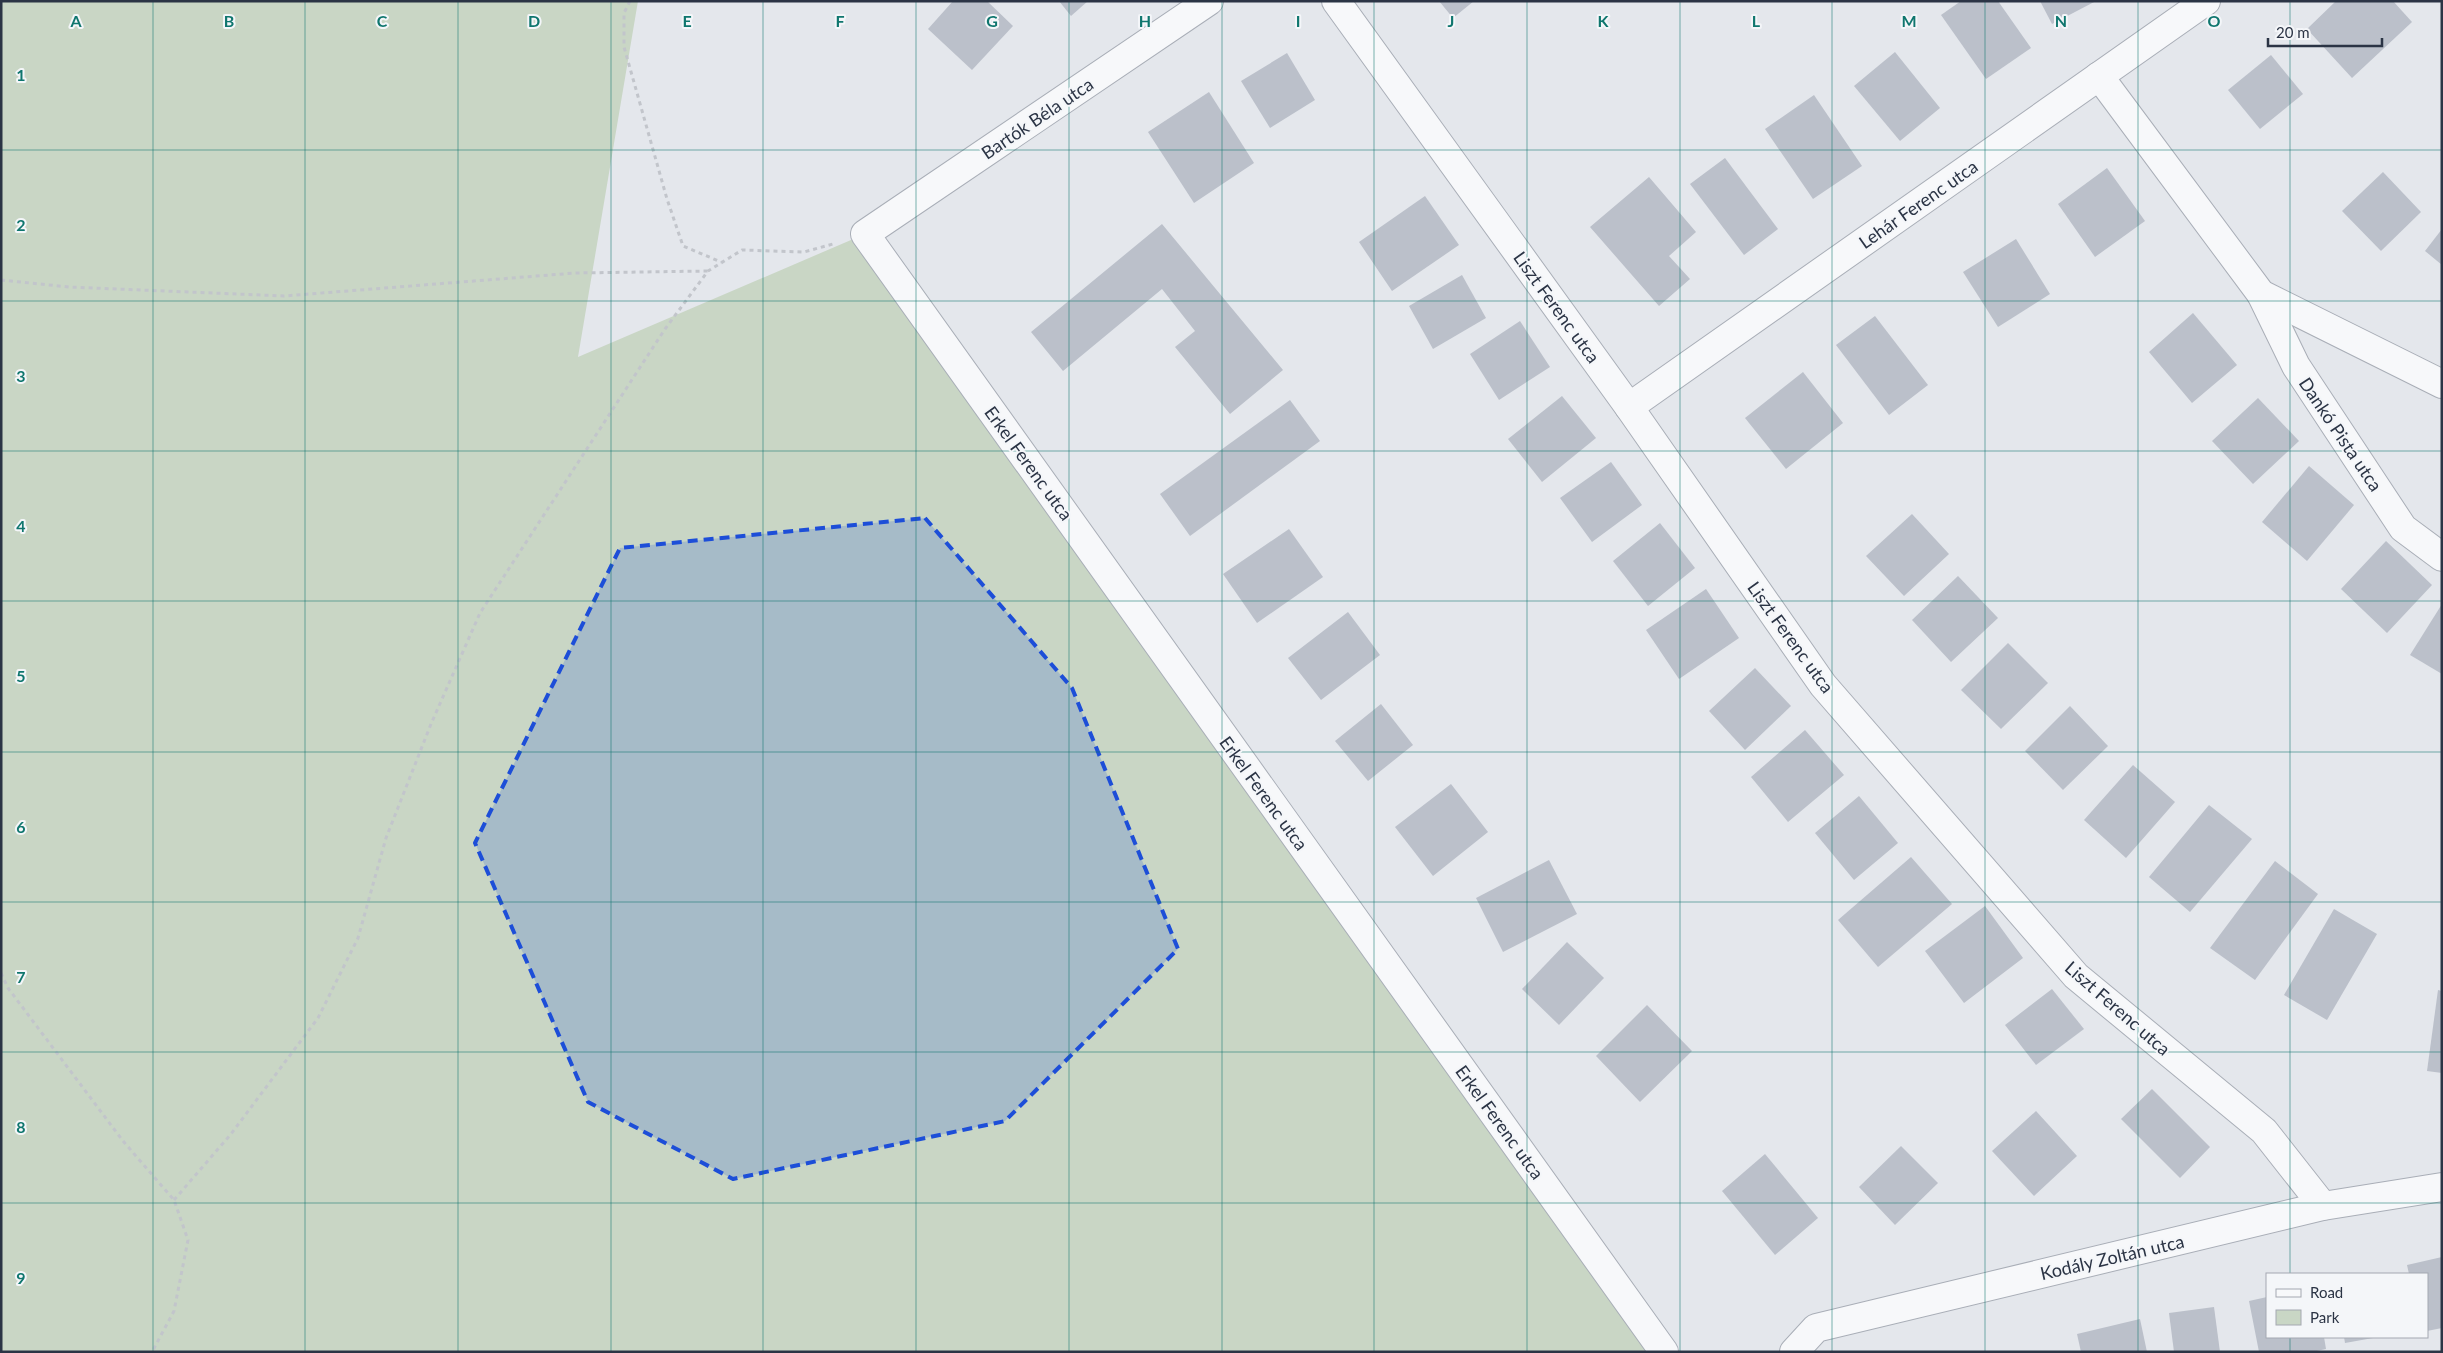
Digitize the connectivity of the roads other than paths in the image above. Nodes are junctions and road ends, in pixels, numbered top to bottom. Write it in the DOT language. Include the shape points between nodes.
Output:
graph roads {
  1 [pos="1209,1"];
  2 [pos="1336,1"];
  3 [pos="2206,1"];
  4 [pos="2099,76"];
  5 [pos="865,234"];
  6 [pos="2261,294"];
  7 [pos="2442,384"];
  8 [pos="1629,407"];
  9 [pos="2442,557"];
  10 [pos="2442,1187"];
  11 [pos="2323,1206"];
  12 [pos="1664,1352"];
  13 [pos="1794,1352"];
  1 -- 5 [label="street, Bartók Béla utca"];
  2 -- 8 [label="street, Liszt Ferenc utca"];
  3 -- 4 [label="street, Lehár Ferenc utca"];
  4 -- 6 [label="street, Dankó Pista utca"];
  4 -- 8 [label="street, Lehár Ferenc utca"];
  5 -- 12 [label="street, Erkel Ferenc utca"];
  6 -- 7 [label="street, Dankó Pista utca"];
  6 -- 9 [label="street, Dankó Pista utca" via="2296,366 2403,528"];
  8 -- 11 [label="street, Liszt Ferenc utca" via="1823,685 2076,976 2264,1131"];
  10 -- 11 [label="street, Kodály Zoltán utca"];
  11 -- 13 [label="street, Kodály Zoltán utca" via="1816,1328"];
}
